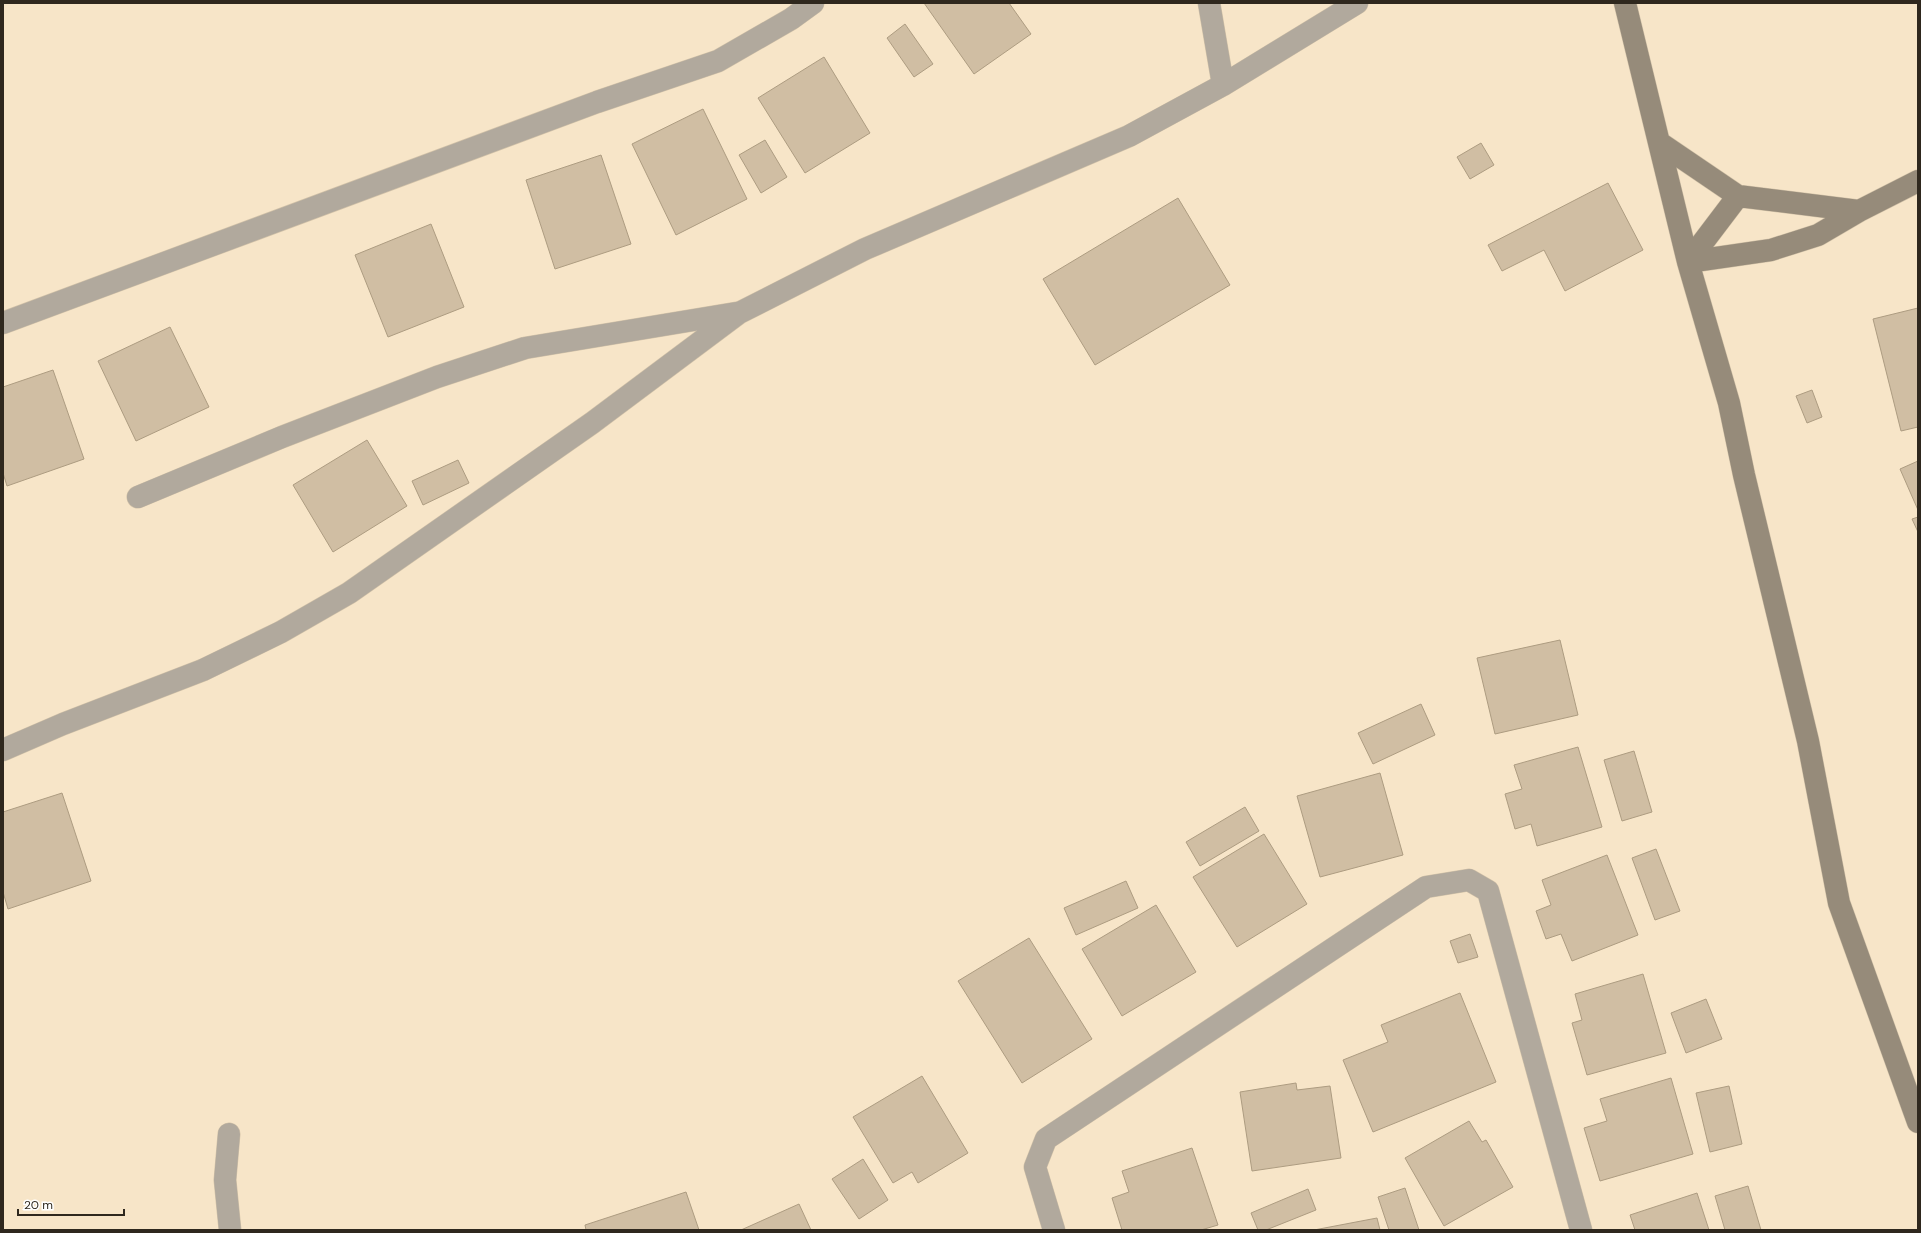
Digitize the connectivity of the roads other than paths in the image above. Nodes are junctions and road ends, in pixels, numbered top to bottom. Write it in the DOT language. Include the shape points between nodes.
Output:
graph roads {
  1 [pos="813,3"];
  2 [pos="1209,3"];
  3 [pos="1358,3"];
  4 [pos="1625,3"];
  5 [pos="789,11"];
  6 [pos="1223,85"];
  7 [pos="1660,143"];
  8 [pos="1918,181"];
  9 [pos="1738,196"];
  10 [pos="1859,211"];
  11 [pos="1688,262"];
  12 [pos="739,313"];
  13 [pos="3,323"];
  14 [pos="138,497"];
  15 [pos="3,750"];
  16 [pos="1918,1122"];
  17 [pos="229,1134"];
  18 [pos="230,1230"];
  19 [pos="1054,1230"];
  20 [pos="1581,1230"];
  1 -- 5 [label="street"];
  2 -- 6 [label="street"];
  3 -- 6 [label="street"];
  4 -- 7 [label="street"];
  5 -- 13 [label="street" via="718,61 597,102"];
  6 -- 12 [label="street" via="1129,136 865,249"];
  7 -- 9 [label="street"];
  7 -- 11 [label="street"];
  8 -- 10 [label="street"];
  9 -- 10 [label="street"];
  9 -- 11 [label="street"];
  10 -- 11 [label="street" via="1818,235 1771,250"];
  11 -- 16 [label="street" via="1728,403 1808,741 1839,903"];
  12 -- 14 [label="street" via="525,348 430,380 282,437"];
  12 -- 15 [label="street" via="592,423 349,594 281,632 202,670"];
  17 -- 18 [label="street" via="225,1180"];
  19 -- 20 [label="street" via="1035,1167 1046,1139 1426,887 1469,880 1488,891"];
}
